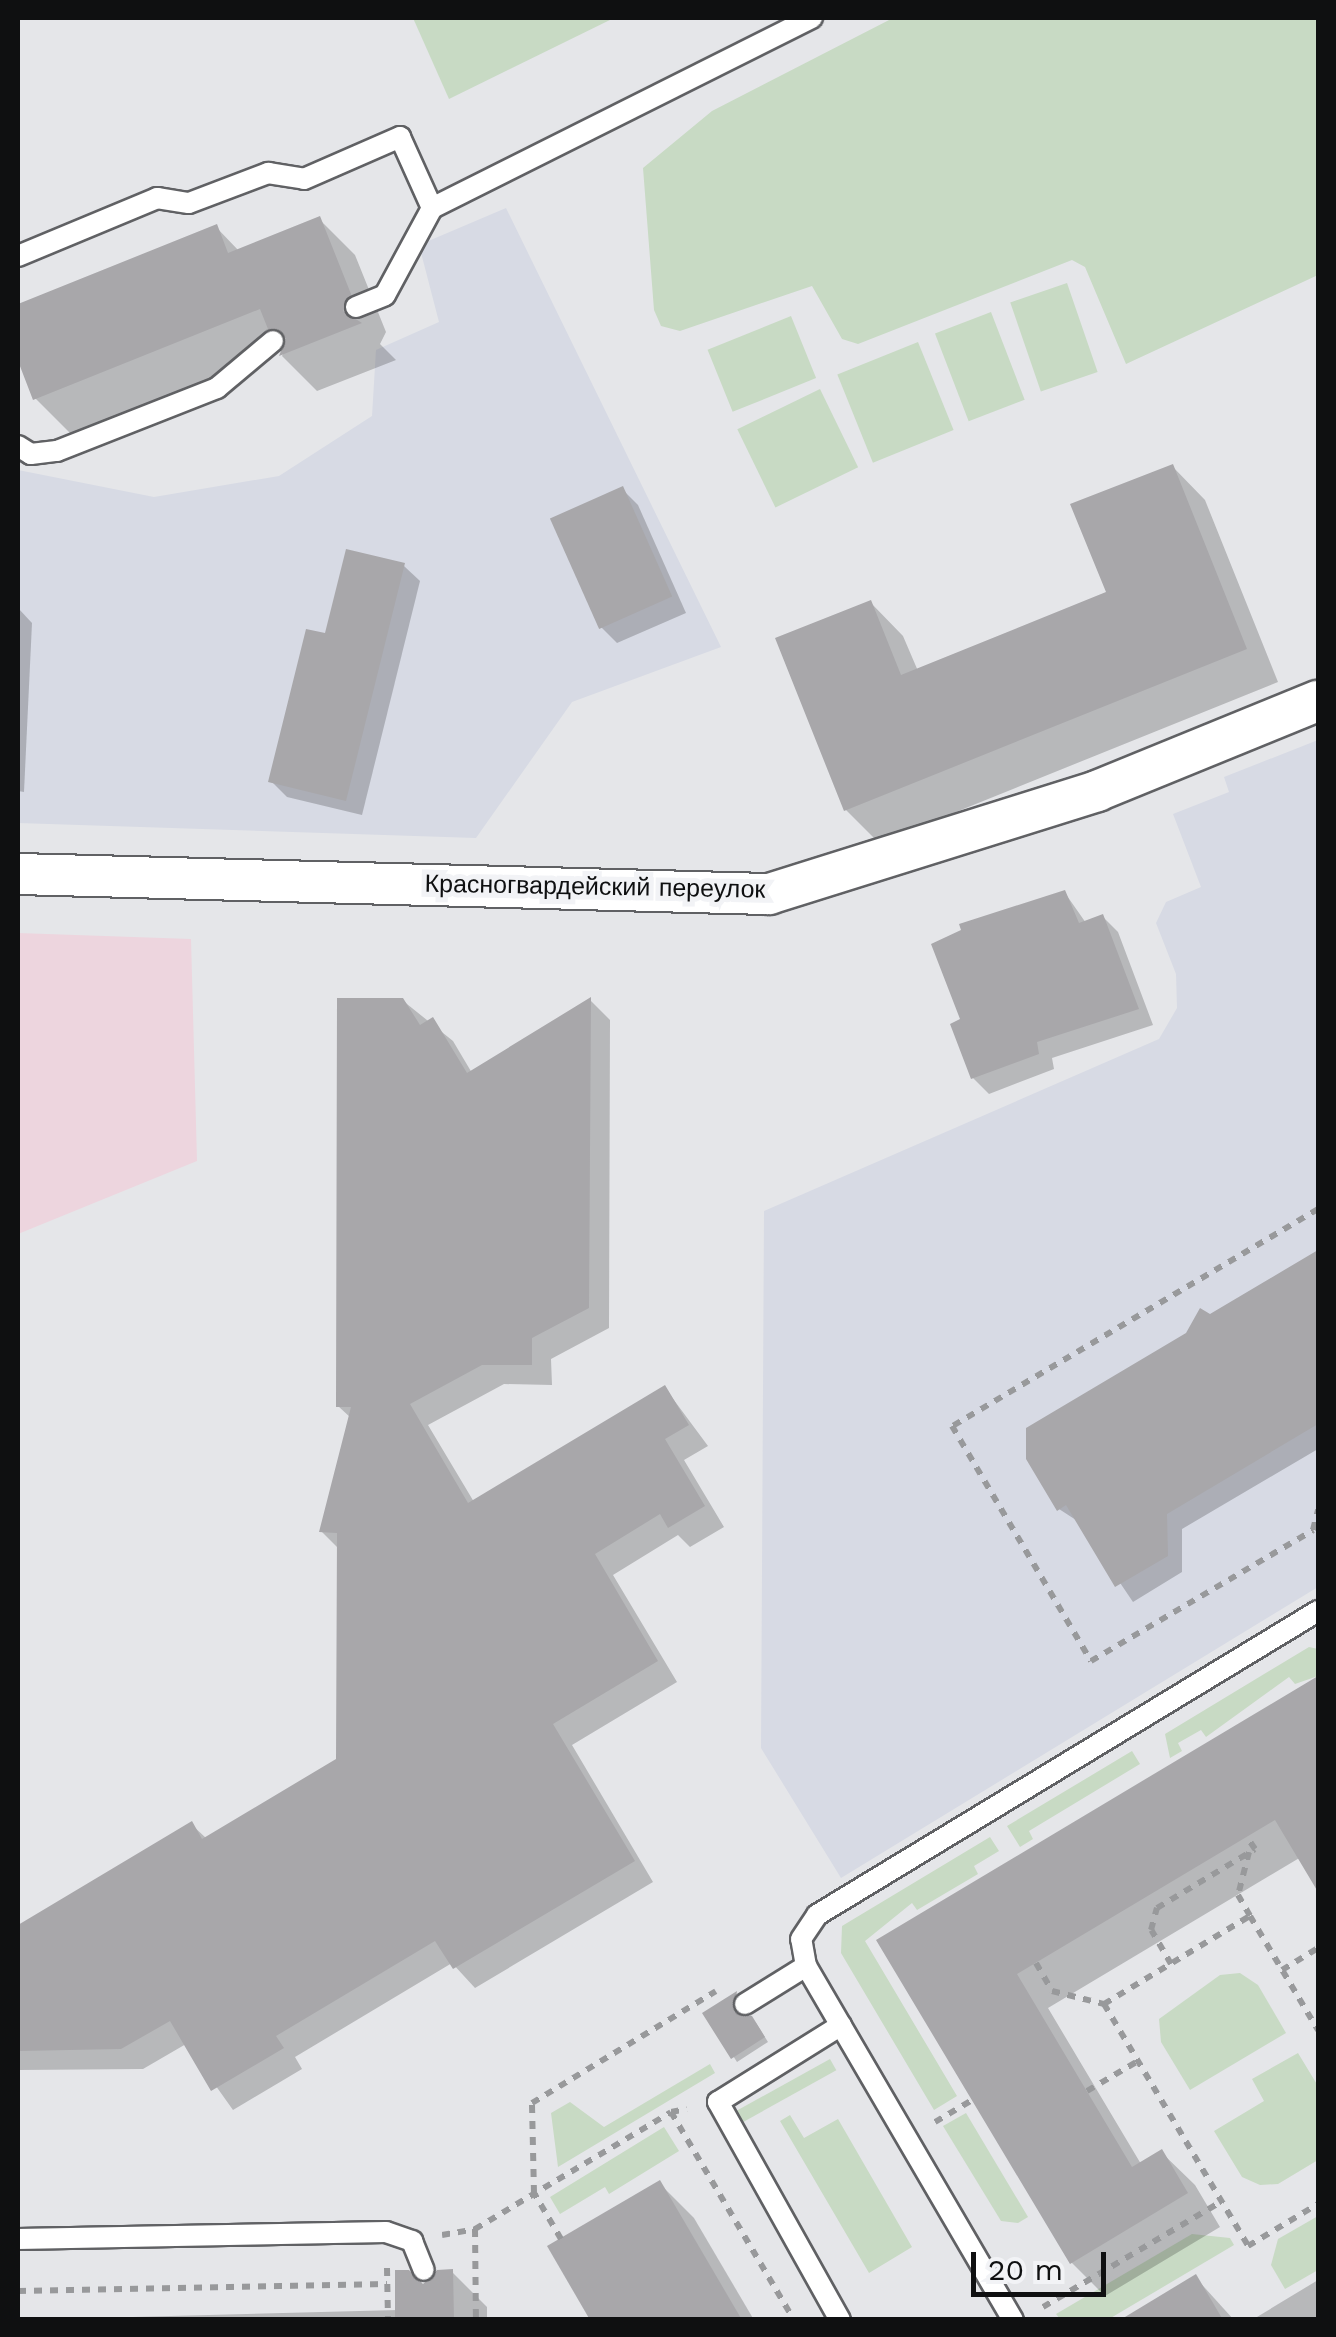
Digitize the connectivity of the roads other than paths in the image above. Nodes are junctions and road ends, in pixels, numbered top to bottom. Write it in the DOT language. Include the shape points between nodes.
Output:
graph roads {
  1 [pos="812,18"];
  2 [pos="432,208"];
  3 [pos="18,256"];
  4 [pos="356,307"];
  5 [pos="273,341"];
  6 [pos="18,446"];
  7 [pos="1318,701"];
  8 [pos="18,874"];
  9 [pos="1318,1611"];
  10 [pos="806,1966"];
  11 [pos="745,2004"];
  12 [pos="841,2025"];
  13 [pos="18,2239"];
  14 [pos="424,2270"];
  15 [pos="840,2320"];
  16 [pos="1013,2320"];
  1 -- 2 [label="lane"];
  2 -- 3 [label="lane" via="400,136 304,179 268,173 189,202 157,198"];
  2 -- 4 [label="lane" via="386,295"];
  5 -- 6 [label="lane" via="217,388 57,451 31,454"];
  7 -- 8 [label="street, Красногвардейский переулок" via="1096,791 769,894"];
  9 -- 10 [label="lane" via="817,1915 802,1939"];
  10 -- 11 [label="lane"];
  10 -- 12 [label="lane"];
  12 -- 15 [label="lane" via="718,2102"];
  12 -- 16 [label="lane"];
  13 -- 14 [label="lane" via="386,2232 412,2241"];
}
